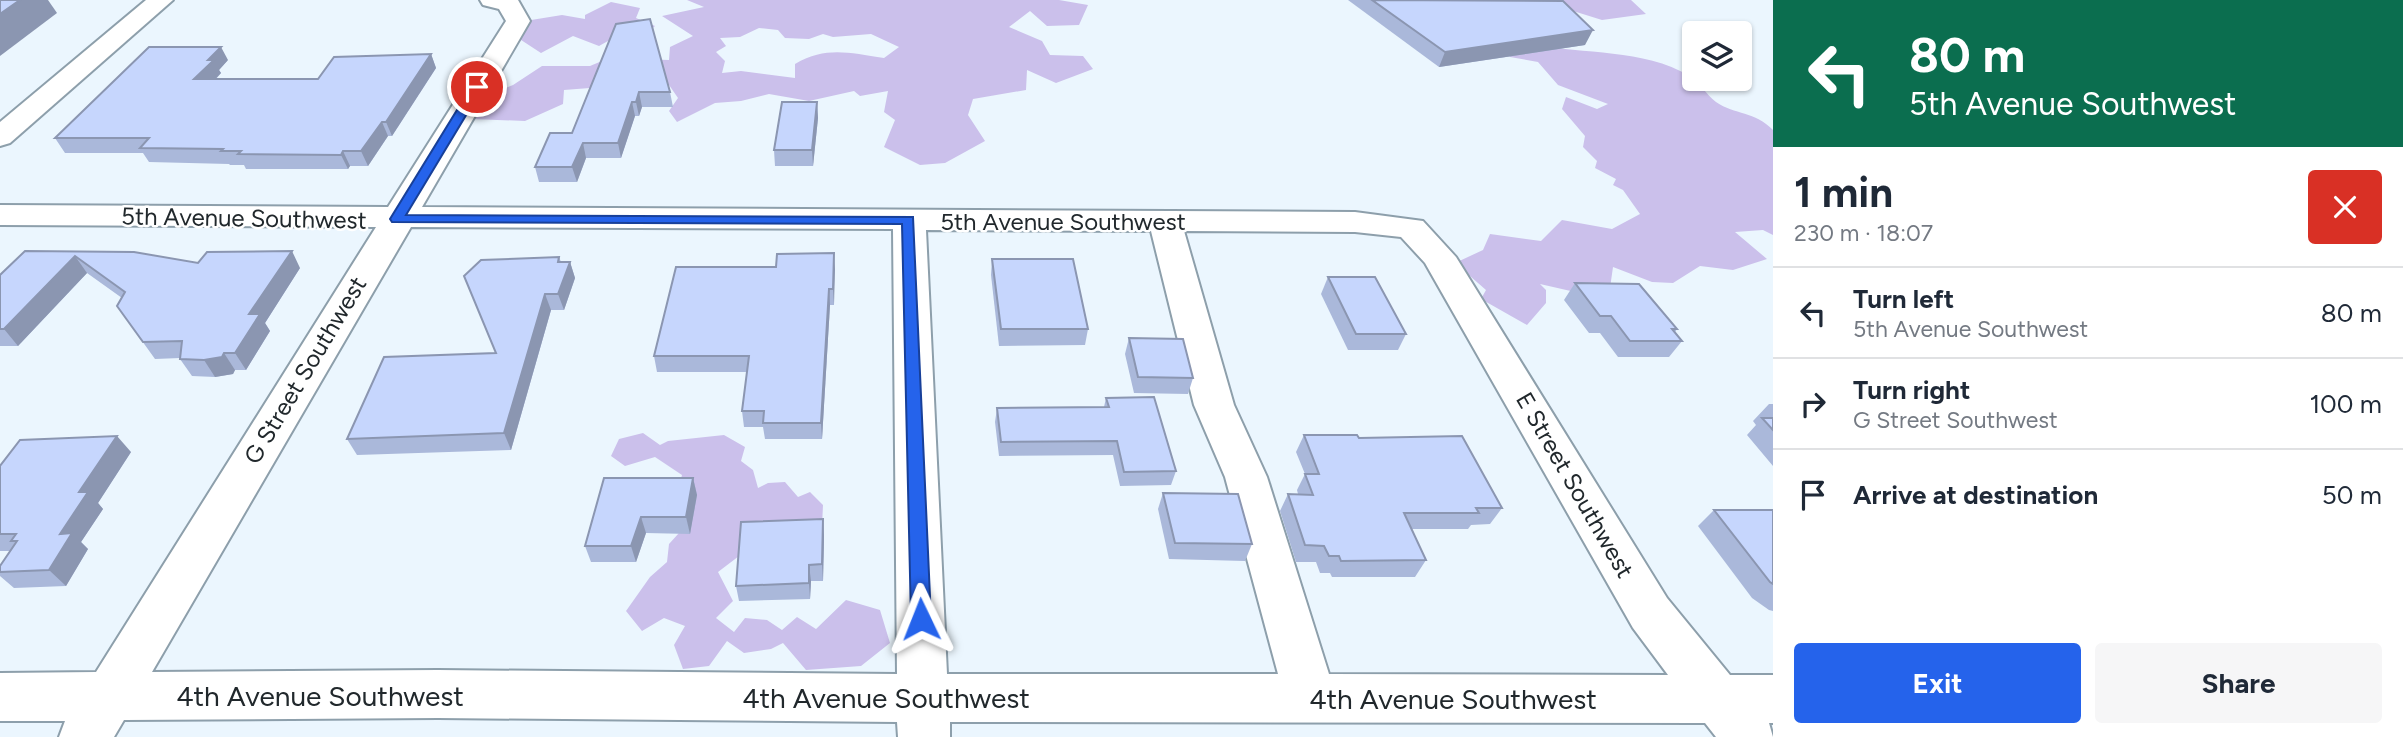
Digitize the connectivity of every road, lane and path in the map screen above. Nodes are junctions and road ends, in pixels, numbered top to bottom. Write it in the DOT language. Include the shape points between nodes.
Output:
graph roads {
  1 [pos="162,0"];
  2 [pos="501,2"];
  3 [pos="0,137"];
  4 [pos="0,215"];
  5 [pos="396,219"];
  6 [pos="909,220"];
  7 [pos="1165,221"];
  8 [pos="1411,228"];
  9 [pos="0,697"];
  10 [pos="1311,699"];
  11 [pos="1773,699"];
  12 [pos="97,717"];
  13 [pos="923,718"];
  14 [pos="1734,718"];
  1 -- 3 [label="street"];
  2 -- 5 [label="street, G Street Southwest" via="518,21"];
  4 -- 5 [label="street, 5th Avenue Southwest"];
  5 -- 6 [label="street, 5th Avenue Southwest"];
  5 -- 12 [label="street, G Street Southwest"];
  6 -- 7 [label="street, 5th Avenue Southwest"];
  6 -- 13 [label="street"];
  7 -- 8 [label="street, 5th Avenue Southwest" via="1355,222"];
  7 -- 10 [label="street" via="1214,405 1246,477"];
  8 -- 14 [label="street, E Street Southwest" via="1446,268 1650,614"];
  9 -- 12 [label="street, 4th Avenue Southwest"];
  10 -- 13 [label="street, 4th Avenue Southwest"];
  10 -- 14 [label="street, 4th Avenue Southwest"];
  11 -- 14 [label="street, 4th Avenue Southwest"];
  12 -- 13 [label="street, 4th Avenue Southwest" via="438,694"];
}
